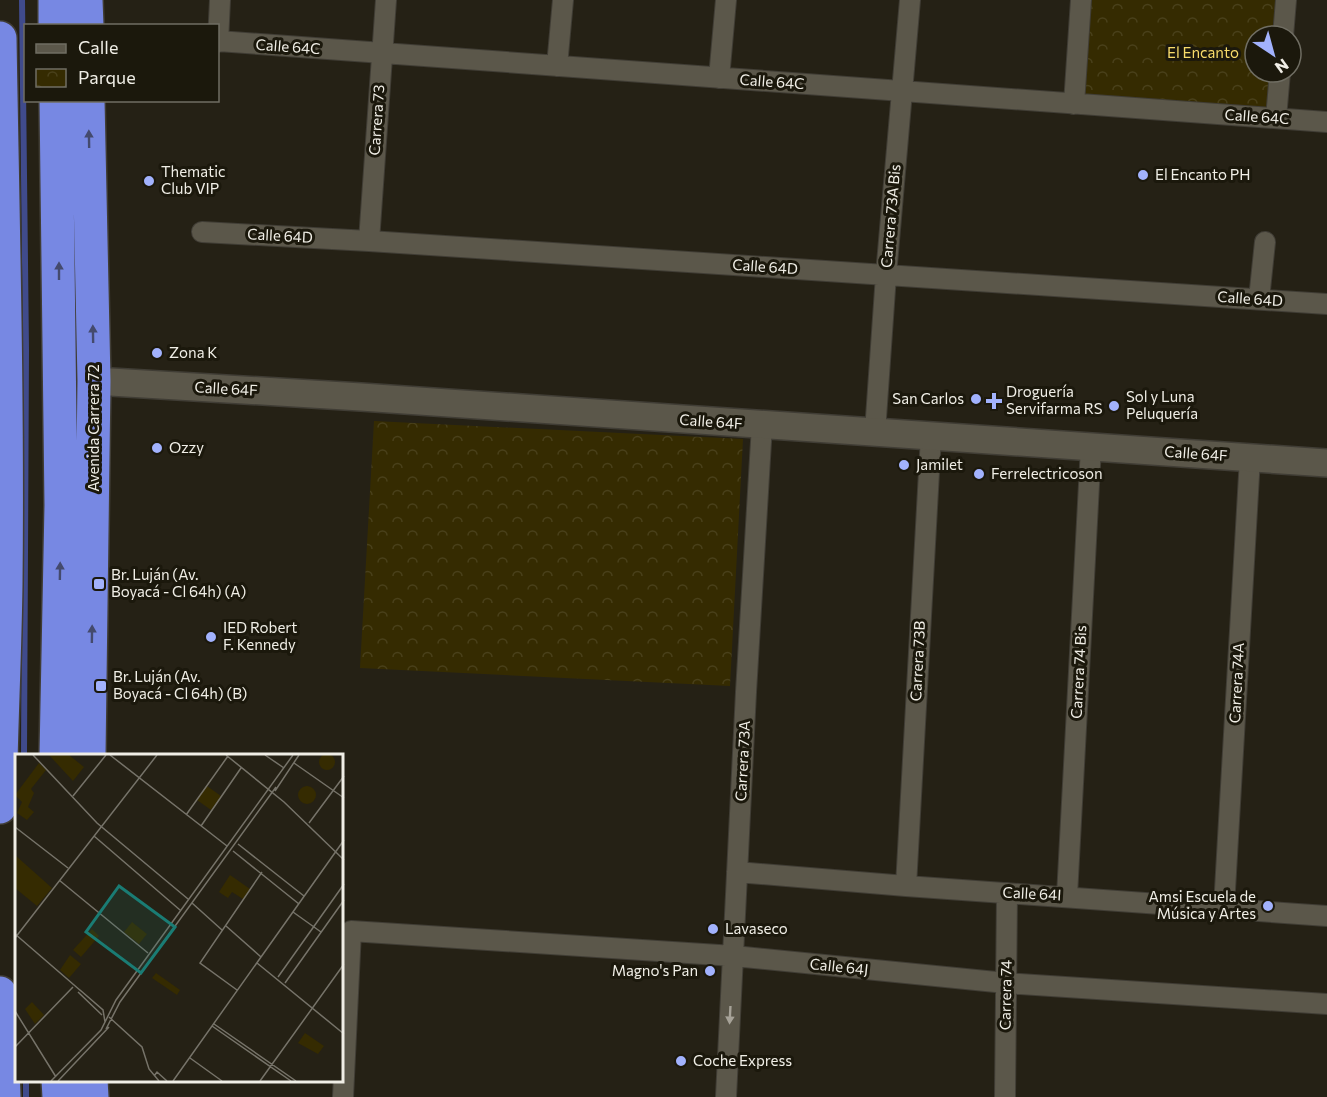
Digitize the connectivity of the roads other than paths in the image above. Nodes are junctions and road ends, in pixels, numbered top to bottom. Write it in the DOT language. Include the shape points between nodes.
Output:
graph roads {
  1 [pos="55,0"];
  2 [pos="86,0"];
  3 [pos="220,0"];
  4 [pos="386,0"];
  5 [pos="563,0"];
  6 [pos="726,0"];
  7 [pos="910,0"];
  8 [pos="1080,0"];
  9 [pos="1286,0"];
  10 [pos="55,24"];
  11 [pos="87,24"];
  12 [pos="219,24"];
  13 [pos="1284,24"];
  14 [pos="0,38"];
  15 [pos="219,42"];
  16 [pos="382,53"];
  17 [pos="557,66"];
  18 [pos="719,78"];
  19 [pos="1279,84"];
  20 [pos="903,92"];
  21 [pos="56,102"];
  22 [pos="88,102"];
  23 [pos="1074,104"];
  24 [pos="1276,118"];
  25 [pos="1327,122"];
  26 [pos="202,232"];
  27 [pos="369,241"];
  28 [pos="1264,242"];
  29 [pos="2,256"];
  30 [pos="886,275"];
  31 [pos="1259,299"];
  32 [pos="1327,304"];
  33 [pos="94,381"];
  34 [pos="762,425"];
  35 [pos="875,432"];
  36 [pos="931,436"];
  37 [pos="1091,447"];
  38 [pos="1250,458"];
  39 [pos="1327,463"];
  40 [pos="91,684"];
  41 [pos="56,745"];
  42 [pos="89,754"];
  43 [pos="0,778"];
  44 [pos="0,807"];
  45 [pos="737,872"];
  46 [pos="906,886"];
  47 [pos="1007,893"];
  48 [pos="1067,896"];
  49 [pos="1224,908"];
  50 [pos="1327,916"];
  51 [pos="734,956"];
  52 [pos="1006,983"];
  53 [pos="0,993"];
  54 [pos="1327,1004"];
  55 [pos="344,1076"];
  56 [pos="58,1082"];
  57 [pos="91,1082"];
  58 [pos="344,1082"];
  59 [pos="4,1097"];
  60 [pos="59,1097"];
  61 [pos="92,1097"];
  62 [pos="343,1097"];
  63 [pos="726,1097"];
  64 [pos="1005,1097"];
  1 -- 10 [label="highway"];
  2 -- 11 [label="highway"];
  3 -- 12 [label="street"];
  4 -- 16 [label="street, Carrera 73"];
  5 -- 17 [label="street"];
  6 -- 18 [label="street"];
  7 -- 20 [label="street, Carrera 73A Bis"];
  8 -- 23 [label="street"];
  9 -- 13 [label="street"];
  14 -- 29 [label="highway"];
  15 -- 16 [label="street, Calle 64C"];
  16 -- 17 [label="street, Calle 64C"];
  16 -- 27 [label="street, Carrera 73"];
  17 -- 18 [label="street, Calle 64C"];
  18 -- 20 [label="street, Calle 64C"];
  19 -- 24 [label="street"];
  20 -- 23 [label="street, Calle 64C"];
  20 -- 30 [label="street, Carrera 73A Bis"];
  41 -- 21 [label="highway, one-way" via="61,505"];
  33 -- 22 [label="highway, Avenida Carrera 72, one-way"];
  23 -- 24 [label="street, Calle 64C"];
  24 -- 25 [label="street, Calle 64C"];
  26 -- 27 [label="street, Calle 64D"];
  27 -- 30 [label="street, Calle 64D"];
  28 -- 31 [label="street"];
  29 -- 43 [label="highway" via="6,585"];
  30 -- 31 [label="street, Calle 64D"];
  30 -- 35 [label="street, Carrera 73A Bis"];
  31 -- 32 [label="street, Calle 64D"];
  33 -- 34 [label="street, Calle 64F"];
  40 -- 33 [label="highway, Avenida Carrera 72, one-way"];
  34 -- 35 [label="street, Calle 64F"];
  34 -- 45 [label="street, Carrera 73A"];
  35 -- 36 [label="street, Calle 64F"];
  36 -- 37 [label="street, Calle 64F"];
  36 -- 46 [label="street, Carrera 73B"];
  37 -- 38 [label="street, Calle 64F"];
  37 -- 48 [label="street, Carrera 74 Bis"];
  38 -- 39 [label="street, Calle 64F"];
  38 -- 49 [label="street, Carrera 74A"];
  40 -- 41 [label="highway"];
  40 -- 42 [label="highway, Avenida Carrera 72"];
  43 -- 44 [label="highway"];
  45 -- 46 [label="street, Calle 64I"];
  45 -- 51 [label="street, Carrera 73A"];
  46 -- 47 [label="street, Calle 64I"];
  47 -- 48 [label="street, Calle 64I"];
  47 -- 52 [label="street, Carrera 74"];
  48 -- 49 [label="street, Calle 64I"];
  49 -- 50 [label="street, Calle 64I"];
  51 -- 52 [label="street, Calle 64J"];
  51 -- 55 [label="street, Calle 64J" via="351,931"];
  51 -- 63 [label="street, Carrera 73A, one-way"];
  52 -- 54 [label="street, Calle 64J"];
  52 -- 64 [label="street, Carrera 74"];
  53 -- 59 [label="highway"];
  56 -- 60 [label="highway"];
  57 -- 61 [label="highway"];
  58 -- 62 [label="street, Calle 64J"];
}
